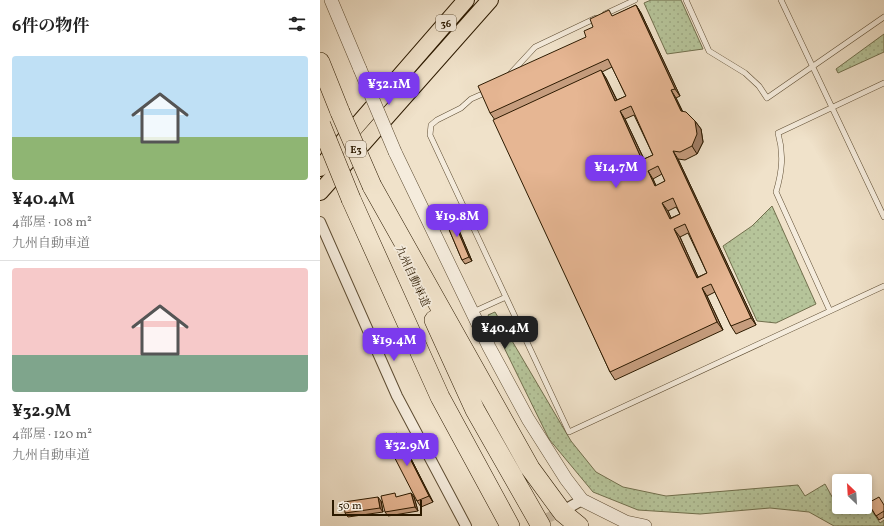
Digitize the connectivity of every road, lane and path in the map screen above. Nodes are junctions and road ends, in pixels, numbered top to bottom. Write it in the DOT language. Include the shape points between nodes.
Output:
graph roads {
  1 [pos="331,0"];
  2 [pos="466,0"];
  3 [pos="490,0"];
  4 [pos="635,0"];
  5 [pos="686,0"];
  6 [pos="781,0"];
  7 [pos="884,17"];
  8 [pos="320,62"];
  9 [pos="812,67"];
  10 [pos="504,81"];
  11 [pos="884,83"];
  12 [pos="492,90"];
  13 [pos="831,108"];
  14 [pos="320,124"];
  15 [pos="320,168"];
  16 [pos="372,186"];
  17 [pos="320,192"];
  18 [pos="884,217"];
  19 [pos="320,222"];
  20 [pos="884,286"];
  21 [pos="506,297"];
  22 [pos="830,311"];
  23 [pos="472,312"];
  24 [pos="582,500"];
  25 [pos="568,508"];
  26 [pos="466,526"];
  27 [pos="510,526"];
  28 [pos="541,526"];
  29 [pos="579,526"];
  30 [pos="645,526"];
  1 -- 23 [label="street, bridge" via="395,152"];
  2 -- 15 [label="main road, 36"];
  3 -- 17 [label="main road, 36"];
  4 -- 10 [label="lane" via="535,47"];
  5 -- 9 [label="lane" via="709,51 745,73 767,98"];
  6 -- 9 [label="lane"];
  7 -- 9 [label="lane"];
  8 -- 16 [label="highway, 九州自動車道 / E3, bridge"];
  9 -- 13 [label="lane"];
  11 -- 13 [label="lane"];
  12 -- 21 [label="lane" via="471,99 437,120 432,125 430,135"];
  13 -- 18 [label="lane"];
  13 -- 22 [label="lane" via="778,133 782,172 776,192"];
  14 -- 27 [label="highway, E3, bridge" via="440,396"];
  16 -- 28 [label="highway, 九州自動車道 / E3" via="475,410"];
  16 -- 29 [label="highway" via="530,468 563,514"];
  19 -- 26 [label="street" via="397,396"];
  20 -- 22 [label="lane"];
  21 -- 22 [label="lane" via="569,432"];
  21 -- 23 [label="lane"];
  23 -- 24 [label="street" via="528,419"];
  24 -- 25 [label="street"];
  24 -- 30 [label="street" via="626,522"];
}
